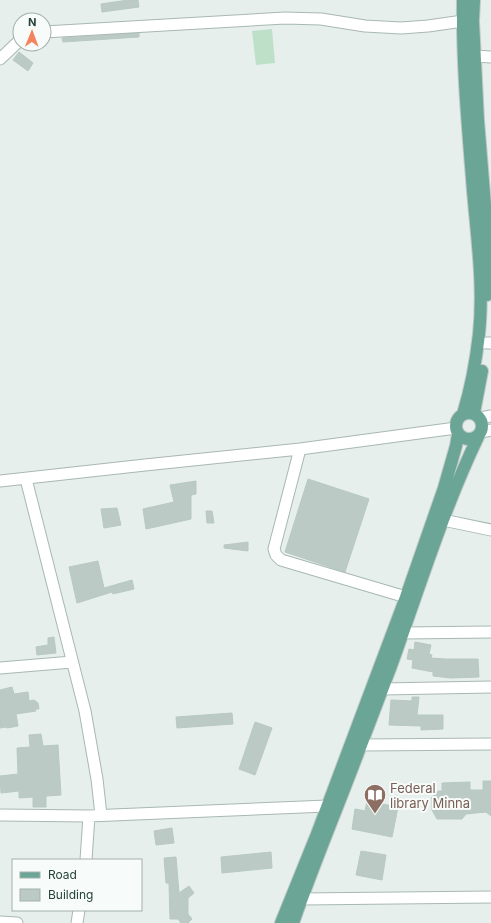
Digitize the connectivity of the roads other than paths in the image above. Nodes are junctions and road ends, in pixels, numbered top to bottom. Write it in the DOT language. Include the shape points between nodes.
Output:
graph roads {
  1 [pos="463,0"];
  2 [pos="474,0"];
  3 [pos="463,21"];
  4 [pos="52,32"];
  5 [pos="12,48"];
  6 [pos="474,56"];
  7 [pos="491,57"];
  8 [pos="0,59"];
  9 [pos="488,343"];
  10 [pos="477,415"];
  11 [pos="457,431"];
  12 [pos="484,433"];
  13 [pos="300,449"];
  14 [pos="26,479"];
  15 [pos="0,481"];
  16 [pos="443,520"];
  17 [pos="491,530"];
  18 [pos="406,597"];
  19 [pos="491,632"];
  20 [pos="403,633"];
  21 [pos="72,662"];
  22 [pos="0,668"];
  23 [pos="491,686"];
  24 [pos="382,689"];
  25 [pos="491,744"];
  26 [pos="361,745"];
  27 [pos="327,806"];
  28 [pos="0,815"];
  29 [pos="101,815"];
  30 [pos="89,816"];
  31 [pos="86,859"];
  32 [pos="491,897"];
  33 [pos="302,899"];
  34 [pos="79,911"];
  35 [pos="0,922"];
  36 [pos="17,923"];
  37 [pos="77,923"];
  38 [pos="281,923"];
  39 [pos="293,923"];
  1 -- 3 [label="main road"];
  2 -- 6 [label="main road"];
  3 -- 4 [label="street" via="401,28 365,26 321,18 285,18"];
  3 -- 10 [label="main road" via="467,120 480,267 479,333 468,398"];
  5 -- 8 [label="street"];
  6 -- 7 [label="street"];
  6 -- 9 [label="main road" via="490,266 487,295"];
  9 -- 10 [label="main road"];
  10 -- 11 [label="main road" via="459,418 456,423"];
  10 -- 12 [label="main road" via="482,422"];
  11 -- 12 [label="main road" via="461,437 470,440"];
  11 -- 13 [label="street"];
  11 -- 18 [label="main road" via="456,446 444,488"];
  12 -- 16 [label="main road" via="471,452"];
  13 -- 14 [label="street"];
  13 -- 18 [label="street" via="274,549 276,555 281,560"];
  14 -- 15 [label="street"];
  14 -- 21 [label="street"];
  16 -- 17 [label="street"];
  16 -- 20 [label="main road"];
  18 -- 27 [label="main road"];
  19 -- 20 [label="street"];
  20 -- 24 [label="main road"];
  21 -- 22 [label="street"];
  21 -- 29 [label="street" via="88,726"];
  23 -- 24 [label="street"];
  24 -- 26 [label="main road"];
  25 -- 26 [label="street"];
  26 -- 33 [label="main road"];
  27 -- 29 [label="street"];
  27 -- 38 [label="main road"];
  28 -- 30 [label="street"];
  29 -- 30 [label="street"];
  30 -- 31 [label="street"];
  32 -- 33 [label="street"];
  33 -- 39 [label="main road"];
  34 -- 37 [label="street"];
  35 -- 36 [label="street"];
}
